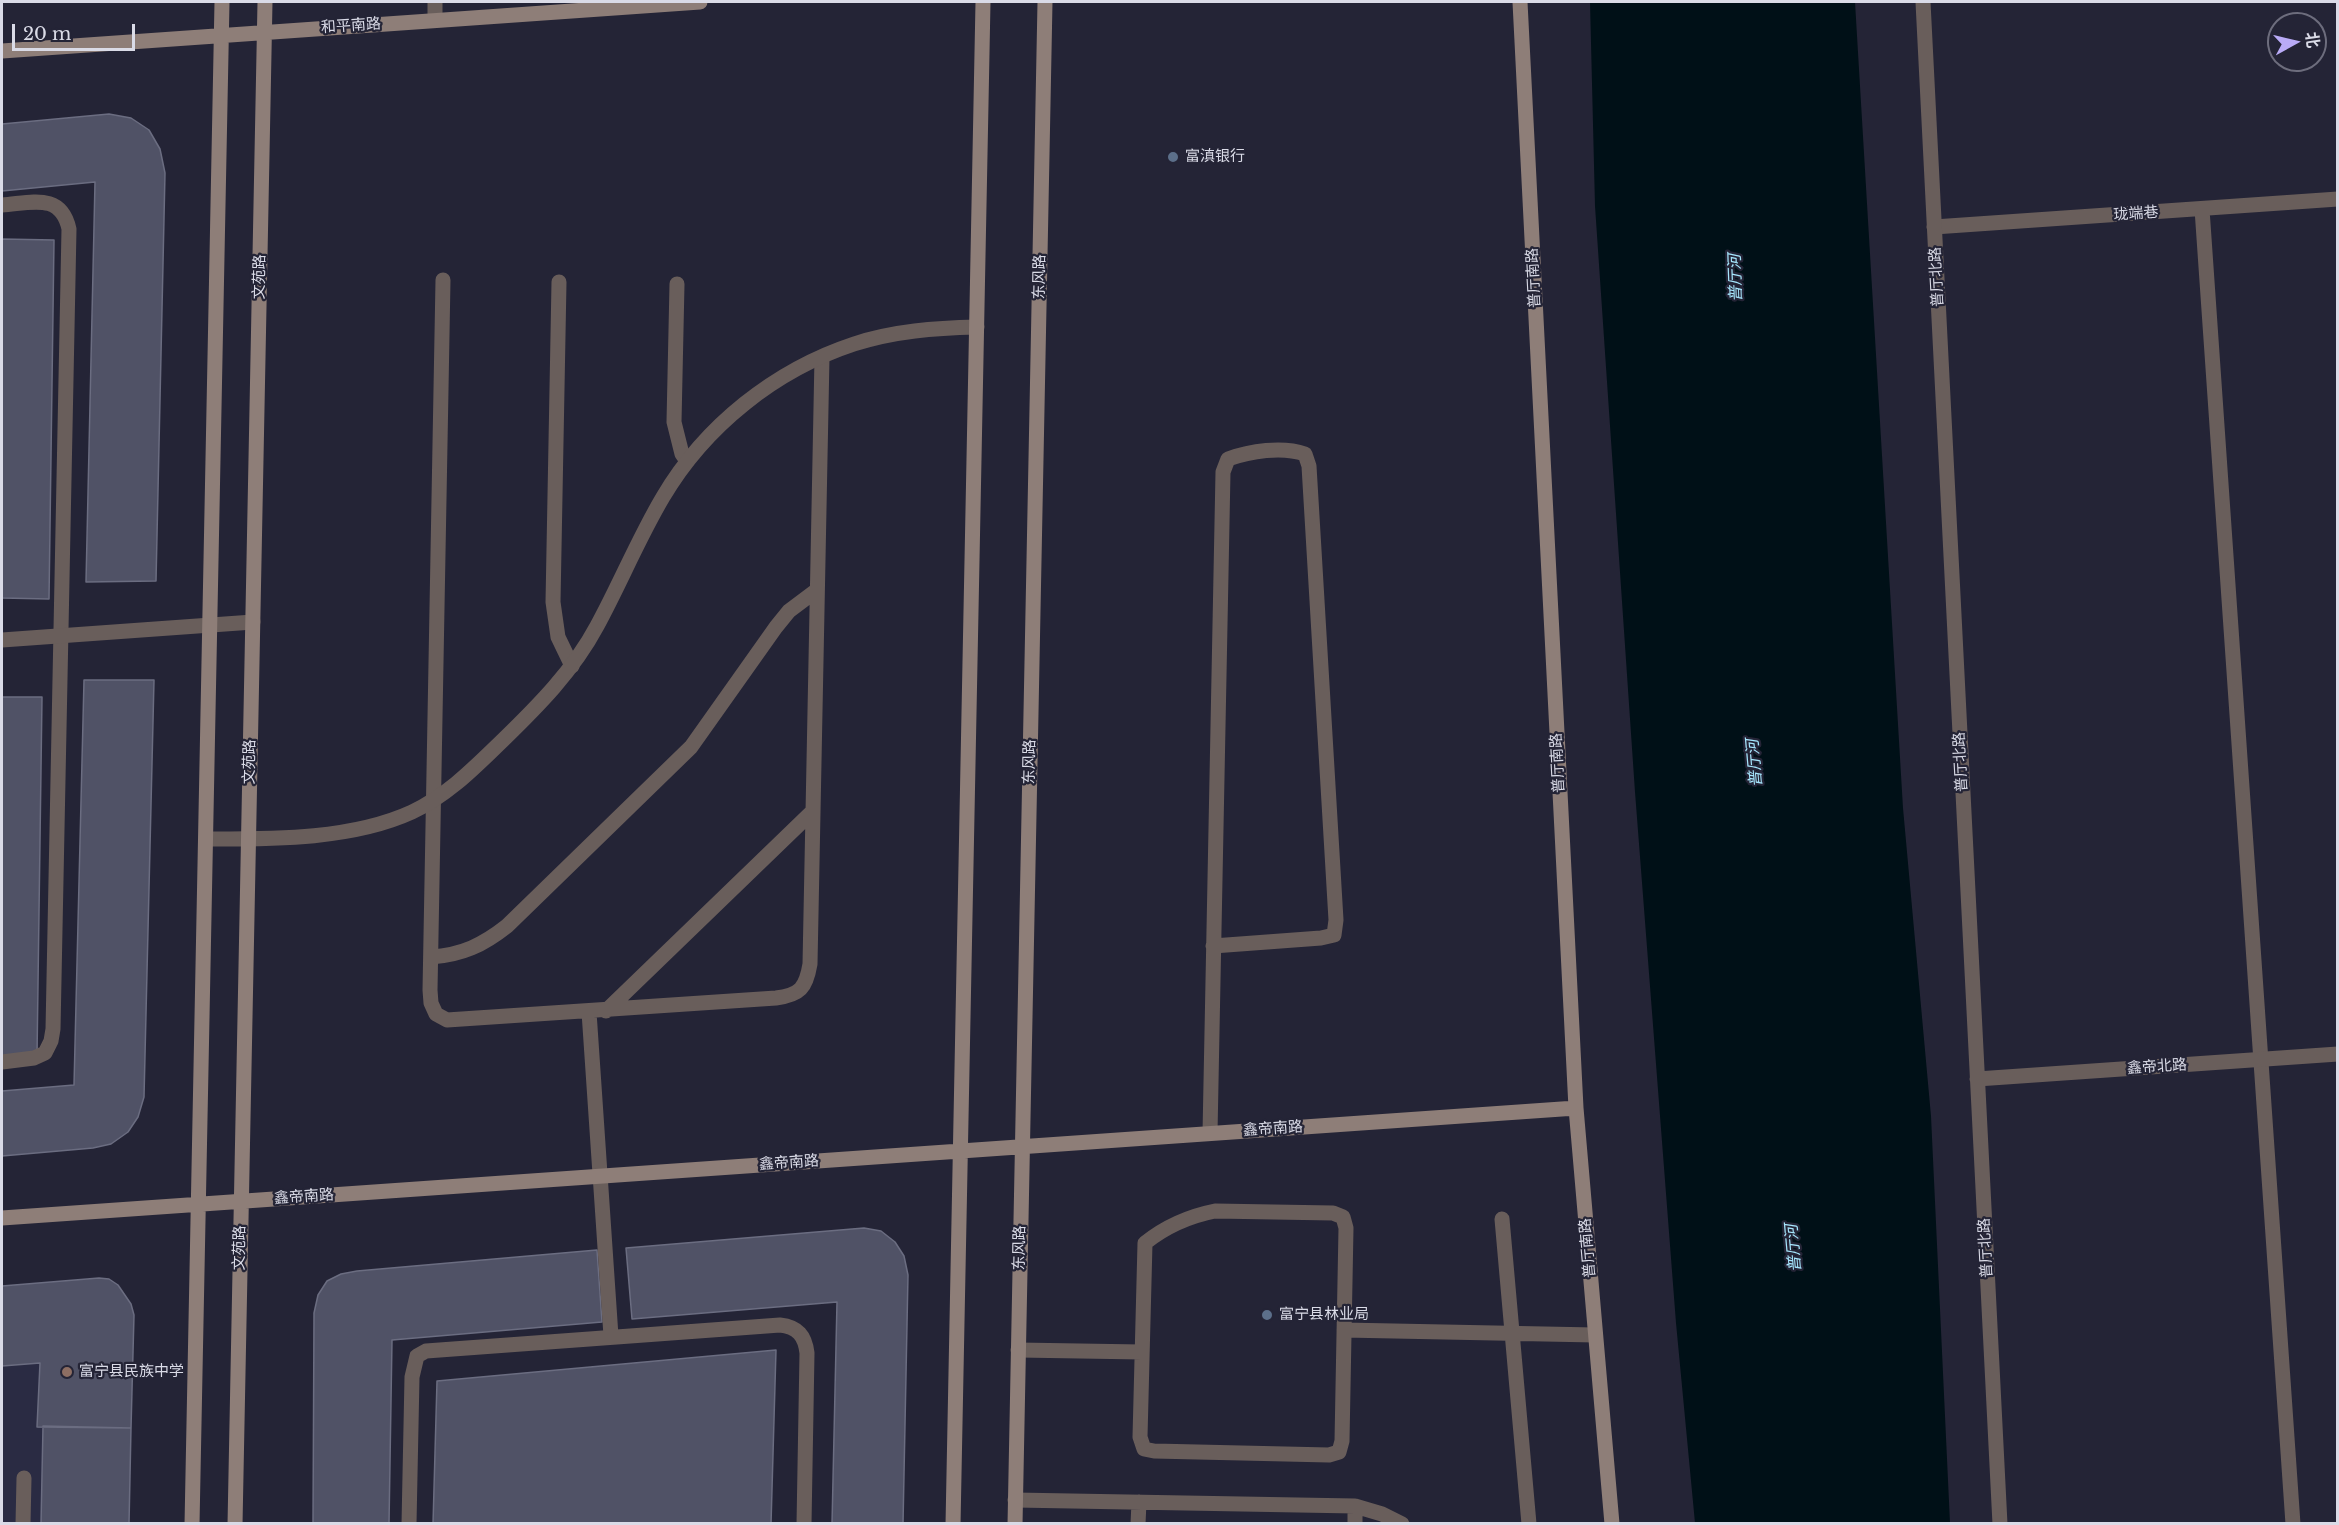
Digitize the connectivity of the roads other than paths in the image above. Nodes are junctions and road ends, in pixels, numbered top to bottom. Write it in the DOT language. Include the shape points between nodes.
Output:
graph roads {
  1 [pos="222,2"];
  2 [pos="265,2"];
  3 [pos="435,2"];
  4 [pos="700,2"];
  5 [pos="984,2"];
  6 [pos="1045,2"];
  7 [pos="1520,2"];
  8 [pos="1923,2"];
  9 [pos="571,6"];
  10 [pos="435,20"];
  11 [pos="265,33"];
  12 [pos="221,35"];
  13 [pos="2,51"];
  14 [pos="2337,199"];
  15 [pos="2,205"];
  16 [pos="2202,209"];
  17 [pos="1934,227"];
  18 [pos="443,280"];
  19 [pos="559,282"];
  20 [pos="677,284"];
  21 [pos="977,327"];
  22 [pos="822,357"];
  23 [pos="687,461"];
  24 [pos="818,590"];
  25 [pos="253,622"];
  26 [pos="210,625"];
  27 [pos="61,636"];
  28 [pos="2,640"];
  29 [pos="572,666"];
  30 [pos="434,800"];
  31 [pos="813,811"];
  32 [pos="206,839"];
  33 [pos="249,839"];
  34 [pos="1214,946"];
  35 [pos="431,957"];
  36 [pos="606,1011"];
  37 [pos="589,1012"];
  38 [pos="2337,1054"];
  39 [pos="2261,1059"];
  40 [pos="2,1062"];
  41 [pos="1977,1079"];
  42 [pos="1576,1108"];
  43 [pos="1210,1133"];
  44 [pos="1022,1146"];
  45 [pos="961,1151"];
  46 [pos="600,1176"];
  47 [pos="241,1201"];
  48 [pos="198,1204"];
  49 [pos="2,1218"];
  50 [pos="1502,1219"];
  51 [pos="1344,1330"];
  52 [pos="1512,1333"];
  53 [pos="1595,1335"];
  54 [pos="611,1336"];
  55 [pos="1018,1350"];
  56 [pos="1142,1352"];
  57 [pos="24,1478"];
  58 [pos="1015,1500"];
  59 [pos="1139,1502"];
  60 [pos="1355,1506"];
  61 [pos="22,1524"];
  62 [pos="192,1524"];
  63 [pos="235,1524"];
  64 [pos="409,1524"];
  65 [pos="804,1524"];
  66 [pos="953,1524"];
  67 [pos="1015,1524"];
  68 [pos="1138,1524"];
  69 [pos="1355,1524"];
  70 [pos="1402,1524"];
  71 [pos="1529,1524"];
  72 [pos="1612,1524"];
  73 [pos="2000,1524"];
  74 [pos="2293,1524"];
  1 -- 12 [label="street"];
  2 -- 11 [label="street, 文苑路"];
  3 -- 10 [label="street"];
  4 -- 9 [label="street, 和平南路"];
  5 -- 21 [label="street"];
  6 -- 44 [label="street, 东风路"];
  7 -- 42 [label="street, 普厅南路"];
  8 -- 17 [label="street, 普厅北路"];
  9 -- 10 [label="street, 和平南路"];
  10 -- 11 [label="street, 和平南路"];
  11 -- 12 [label="street, 和平南路"];
  11 -- 25 [label="street, 文苑路"];
  12 -- 13 [label="street, 和平南路"];
  12 -- 26 [label="street"];
  14 -- 16 [label="street, 珑端巷"];
  15 -- 27 [label="street" via="51,203 61,208 69,229"];
  16 -- 17 [label="street, 珑端巷"];
  16 -- 39 [label="street"];
  17 -- 41 [label="street, 普厅北路"];
  18 -- 30 [label="street"];
  19 -- 29 [label="street" via="553,602 558,637"];
  20 -- 23 [label="street" via="674,423"];
  21 -- 22 [label="street" via="894,334"];
  21 -- 45 [label="street"];
  22 -- 23 [label="street" via="746,403"];
  22 -- 24 [label="street"];
  23 -- 29 [label="street" via="664,495 597,627"];
  24 -- 31 [label="street"];
  24 -- 35 [label="street" via="789,611 776,627 691,747 507,926 472,949"];
  25 -- 26 [label="street"];
  25 -- 33 [label="street, 文苑路"];
  26 -- 27 [label="street"];
  26 -- 32 [label="street"];
  27 -- 28 [label="street"];
  27 -- 40 [label="street" via="53,1029 45,1053"];
  29 -- 30 [label="street" via="542,702 463,778"];
  30 -- 33 [label="street" via="411,813 342,831"];
  30 -- 35 [label="street"];
  31 -- 36 [label="street"];
  31 -- 36 [label="street" via="810,964 801,990 776,998"];
  32 -- 33 [label="street"];
  32 -- 48 [label="street"];
  33 -- 47 [label="street, 文苑路"];
  34 -- 34 [label="street" via="1223,472 1228,459 1242,453 1294,450 1305,454 1309,466 1334,935"];
  34 -- 43 [label="street"];
  35 -- 37 [label="street" via="431,1003 436,1014 447,1020"];
  36 -- 37 [label="street"];
  37 -- 46 [label="street"];
  38 -- 39 [label="street, 鑫帝北路"];
  39 -- 41 [label="street, 鑫帝北路"];
  39 -- 74 [label="street"];
  41 -- 73 [label="street, 普厅北路"];
  42 -- 43 [label="street, 鑫帝南路"];
  42 -- 53 [label="street, 普厅南路"];
  43 -- 44 [label="street, 鑫帝南路"];
  44 -- 45 [label="street, 鑫帝南路"];
  44 -- 55 [label="street, 东风路"];
  45 -- 46 [label="street, 鑫帝南路"];
  45 -- 66 [label="street"];
  46 -- 47 [label="street, 鑫帝南路"];
  46 -- 54 [label="street"];
  47 -- 48 [label="street, 鑫帝南路"];
  47 -- 63 [label="street, 文苑路"];
  48 -- 49 [label="street, 鑫帝南路"];
  48 -- 62 [label="street"];
  50 -- 52 [label="street"];
  51 -- 52 [label="street"];
  51 -- 56 [label="street" via="1342,1442 1339,1452 1329,1455 1144,1449 1140,1437"];
  51 -- 56 [label="street" via="1343,1217 1333,1213 1215,1211 1188,1218 1145,1244"];
  52 -- 53 [label="street"];
  52 -- 71 [label="street"];
  53 -- 72 [label="street, 普厅南路"];
  54 -- 64 [label="street" via="436,1349 417,1356 412,1377"];
  54 -- 65 [label="street" via="780,1325 791,1326 800,1333 807,1353"];
  55 -- 56 [label="street"];
  55 -- 58 [label="street, 东风路"];
  57 -- 61 [label="street"];
  58 -- 59 [label="street"];
  58 -- 67 [label="street, 东风路"];
  59 -- 60 [label="street"];
  59 -- 68 [label="street"];
  60 -- 69 [label="street"];
  60 -- 70 [label="street"];
}
